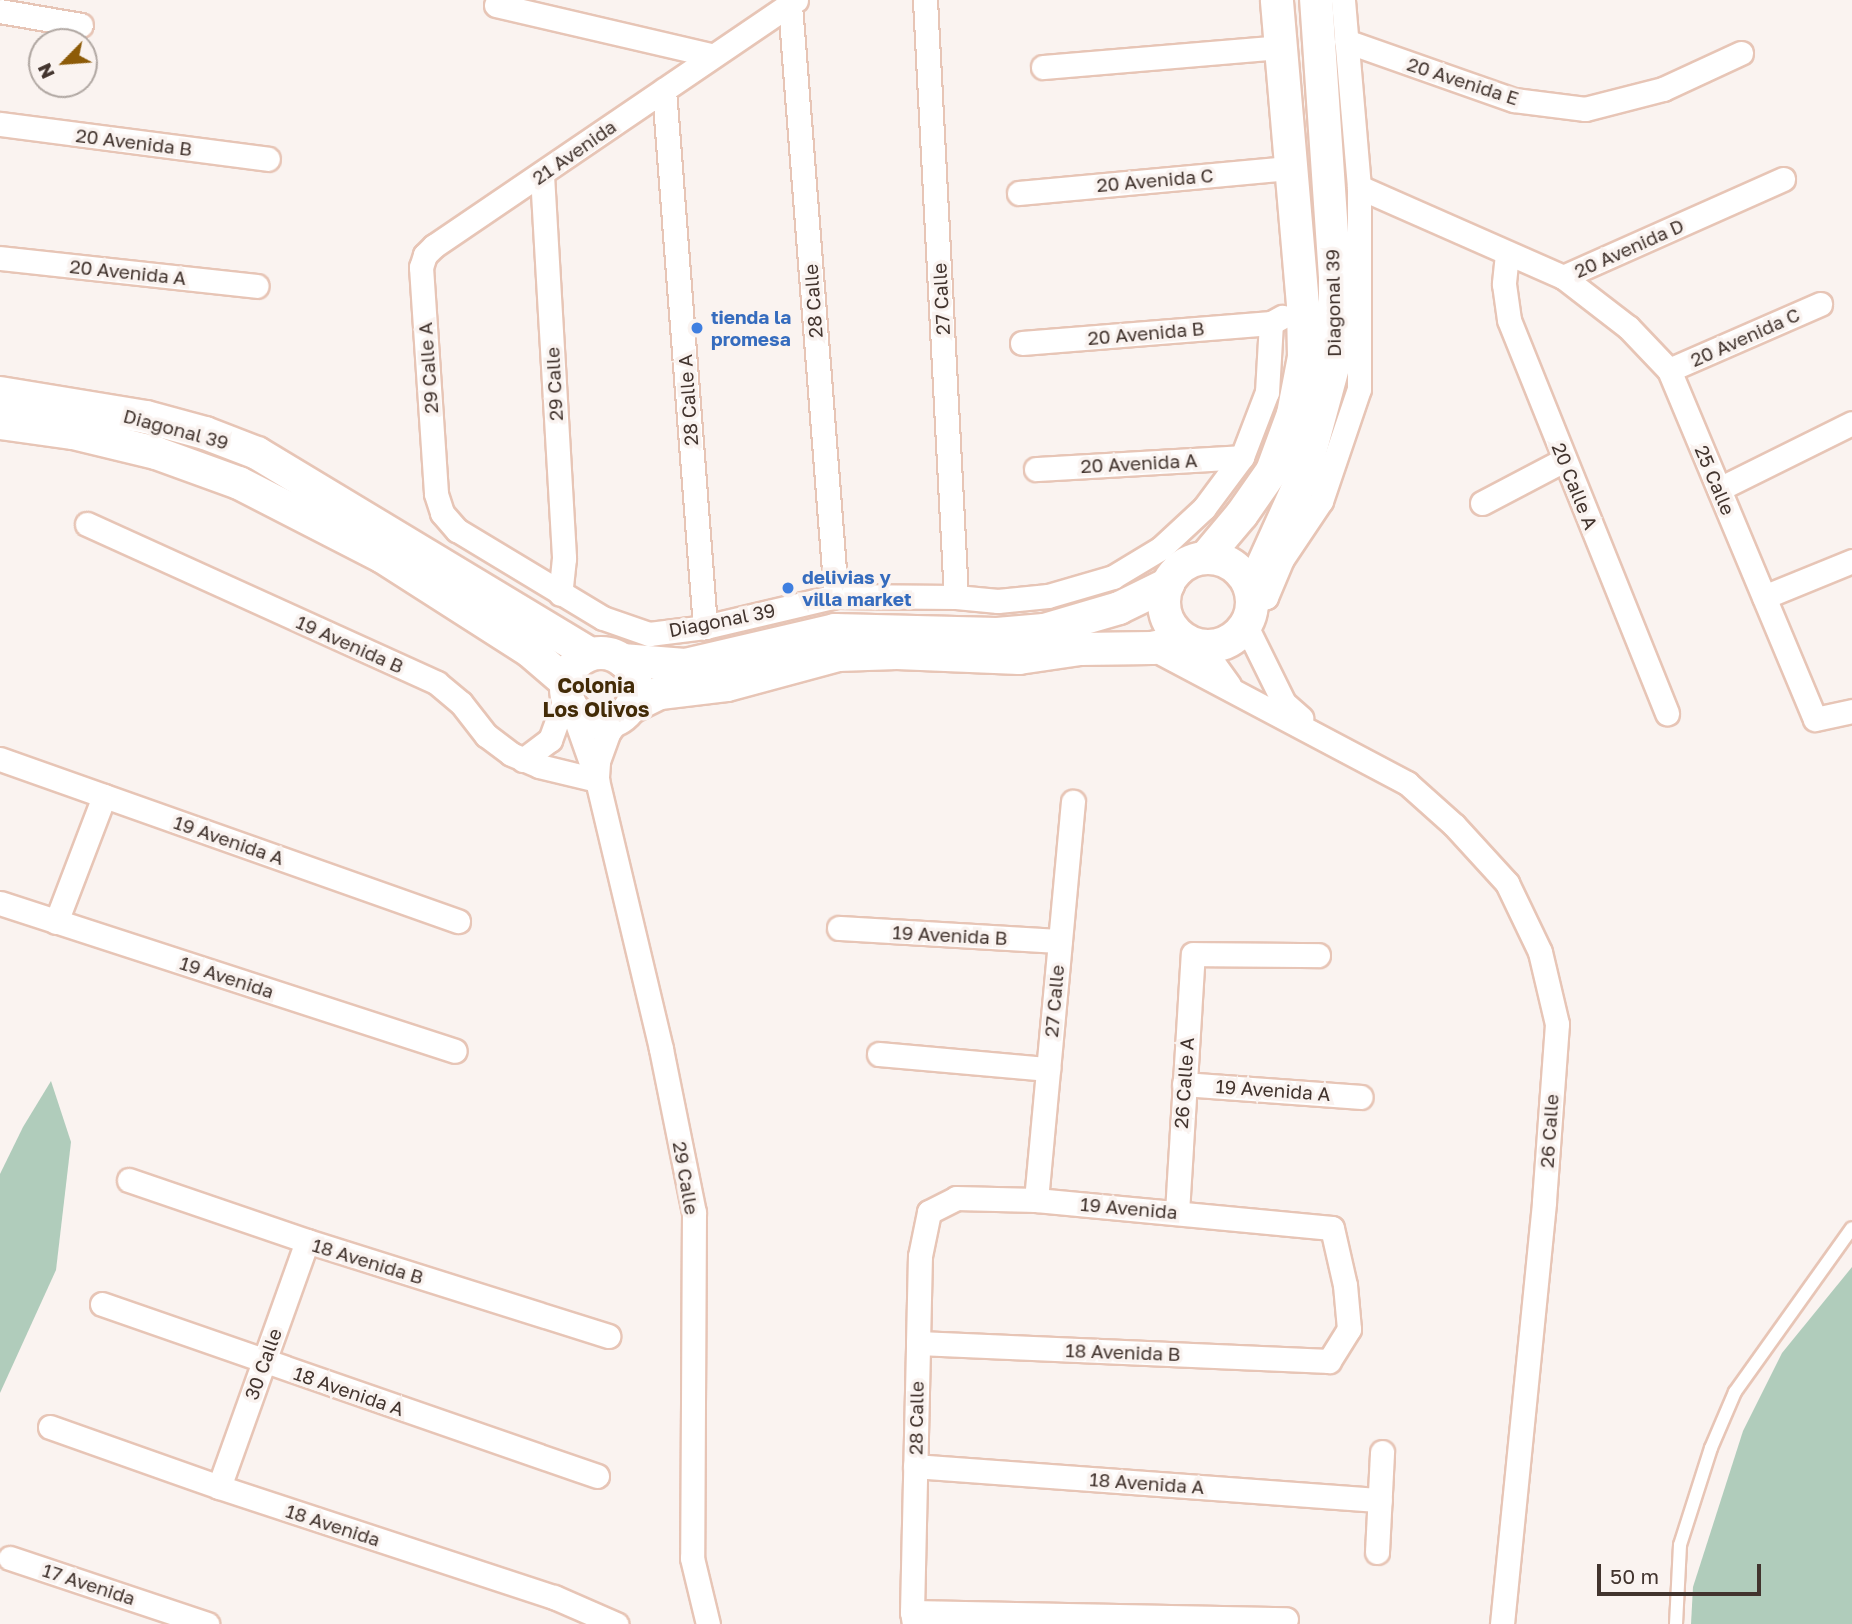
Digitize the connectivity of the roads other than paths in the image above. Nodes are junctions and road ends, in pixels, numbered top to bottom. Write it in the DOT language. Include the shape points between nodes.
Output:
graph roads {
  1 [pos="1277,0"];
  2 [pos="1316,0"];
  3 [pos="1343,0"];
  4 [pos="928,2"];
  5 [pos="793,3"];
  6 [pos="496,5"];
  7 [pos="0,11"];
  8 [pos="81,25"];
  9 [pos="1346,41"];
  10 [pos="1280,47"];
  11 [pos="1741,53"];
  12 [pos="711,55"];
  13 [pos="1043,67"];
  14 [pos="664,90"];
  15 [pos="0,124"];
  16 [pos="268,159"];
  17 [pos="1291,168"];
  18 [pos="542,174"];
  19 [pos="1783,179"];
  20 [pos="1359,187"];
  21 [pos="1019,193"];
  22 [pos="434,246"];
  23 [pos="1507,254"];
  24 [pos="0,258"];
  25 [pos="1563,277"];
  26 [pos="257,286"];
  27 [pos="1820,304"];
  28 [pos="1303,305"];
  29 [pos="1271,323"];
  30 [pos="1021,343"];
  31 [pos="1669,370"];
  32 [pos="0,393"];
  33 [pos="0,423"];
  34 [pos="1852,423"];
  35 [pos="1242,457"];
  36 [pos="1564,460"];
  37 [pos="1036,469"];
  38 [pos="1718,489"];
  39 [pos="436,494"];
  40 [pos="1482,503"];
  41 [pos="87,524"];
  42 [pos="1205,558"];
  43 [pos="1852,561"];
  44 [pos="1168,584"];
  45 [pos="560,594"];
  46 [pos="836,596"];
  47 [pos="956,597"];
  48 [pos="1764,597"];
  49 [pos="1250,606"];
  50 [pos="705,627"];
  51 [pos="1193,644"];
  52 [pos="1152,648"];
  53 [pos="590,654"];
  54 [pos="622,660"];
  55 [pos="1231,688"];
  56 [pos="568,695"];
  57 [pos="1852,711"];
  58 [pos="625,713"];
  59 [pos="1667,713"];
  60 [pos="1323,736"];
  61 [pos="0,759"];
  62 [pos="523,760"];
  63 [pos="597,780"];
  64 [pos="104,796"];
  65 [pos="1073,802"];
  66 [pos="0,903"];
  67 [pos="458,920"];
  68 [pos="56,922"];
  69 [pos="839,928"];
  70 [pos="1060,941"];
  71 [pos="1318,955"];
  72 [pos="455,1051"];
  73 [pos="879,1054"];
  74 [pos="1048,1069"];
  75 [pos="1184,1084"];
  76 [pos="1361,1097"];
  77 [pos="129,1180"];
  78 [pos="1036,1200"];
  79 [pos="929,1212"];
  80 [pos="1177,1212"];
  81 [pos="1852,1228"];
  82 [pos="307,1241"];
  83 [pos="102,1304"];
  84 [pos="608,1336"];
  85 [pos="918,1343"];
  86 [pos="1329,1361"];
  87 [pos="264,1362"];
  88 [pos="50,1427"];
  89 [pos="1382,1452"];
  90 [pos="915,1466"];
  91 [pos="597,1476"];
  92 [pos="219,1487"];
  93 [pos="1380,1500"];
  94 [pos="1377,1552"];
  95 [pos="10,1558"];
  96 [pos="913,1618"];
  97 [pos="1286,1619"];
  98 [pos="207,1624"];
  99 [pos="616,1624"];
  100 [pos="708,1624"];
  101 [pos="1502,1624"];
  102 [pos="1676,1624"];
  1 -- 10 [label="street, Diagonal 39"];
  2 -- 49 [label="street, Diagonal 39" via="1335,277 1335,360 1304,474"];
  3 -- 9 [label="street"];
  4 -- 47 [label="street, 27 Calle"];
  5 -- 12 [label="street, 21 Avenida"];
  5 -- 46 [label="street, 28 Calle"];
  6 -- 12 [label="street"];
  7 -- 8 [label="street"];
  9 -- 11 [label="street, 20 Avenida E" via="1514,100 1585,109 1662,89"];
  9 -- 20 [label="street"];
  10 -- 13 [label="street"];
  10 -- 17 [label="street, Diagonal 39"];
  12 -- 14 [label="street, 21 Avenida"];
  14 -- 18 [label="street, 21 Avenida"];
  14 -- 50 [label="street, 28 Calle A"];
  15 -- 16 [label="street, 20 Avenida B"];
  17 -- 21 [label="street, 20 Avenida C"];
  17 -- 28 [label="street, Diagonal 39"];
  18 -- 22 [label="street, 21 Avenida"];
  18 -- 45 [label="street, 29 Calle" via="565,558"];
  19 -- 25 [label="street, 20 Avenida D"];
  20 -- 23 [label="street, 20 Avenida D"];
  20 -- 49 [label="street" via="1359,388 1321,501 1282,559 1266,597"];
  22 -- 39 [label="street, 29 Calle A" via="421,267"];
  23 -- 25 [label="street, 20 Avenida D"];
  23 -- 36 [label="street, 20 Calle A" via="1508,320"];
  24 -- 26 [label="street, 20 Avenida A"];
  25 -- 31 [label="street, 25 Calle" via="1628,327"];
  27 -- 31 [label="street, 20 Avenida C"];
  28 -- 29 [label="street"];
  28 -- 42 [label="street, Diagonal 39" via="1304,357 1293,414 1272,471"];
  29 -- 30 [label="street, 20 Avenida B"];
  29 -- 35 [label="street, Diagonal 39" via="1267,392"];
  31 -- 38 [label="street, 25 Calle"];
  32 -- 53 [label="street, Diagonal 39" via="146,417 257,453"];
  33 -- 56 [label="street, Diagonal 39" via="73,433 156,453 239,483 383,557 530,651"];
  34 -- 38 [label="street"];
  35 -- 37 [label="street, 20 Avenida A"];
  35 -- 47 [label="street, Diagonal 39" via="1204,508 1161,548 1112,577 1048,596 998,601"];
  36 -- 40 [label="street"];
  36 -- 59 [label="street, 20 Calle A"];
  38 -- 48 [label="street, 25 Calle"];
  39 -- 45 [label="street, Diagonal 39" via="442,513 457,530"];
  41 -- 62 [label="street, 19 Avenida B" via="438,683 499,746"];
  42 -- 44 [label="street" via="1189,562"];
  42 -- 49 [label="street" via="1220,559 1245,577"];
  43 -- 48 [label="street"];
  44 -- 51 [label="street" via="1166,616 1174,630"];
  44 -- 54 [label="street, Diagonal 39" via="1119,608 1044,630 997,634 835,630 685,665"];
  45 -- 50 [label="street, Diagonal 39" via="603,618 649,634"];
  46 -- 47 [label="street, Diagonal 39"];
  46 -- 50 [label="street, Diagonal 39"];
  48 -- 57 [label="street, 25 Calle" via="1815,719"];
  49 -- 51 [label="street" via="1227,643"];
  49 -- 60 [label="street, 26 Calle" via="1284,703"];
  51 -- 52 [label="street"];
  51 -- 55 [label="street, 26 Calle"];
  52 -- 55 [label="street, 26 Calle"];
  52 -- 58 [label="street" via="1080,649 1018,658 838,655 727,685 660,693"];
  53 -- 54 [label="street" via="612,654"];
  53 -- 56 [label="street" via="574,665"];
  54 -- 58 [label="street" via="636,681 636,694"];
  55 -- 60 [label="street, 26 Calle"];
  56 -- 58 [label="street" via="589,721 610,723"];
  56 -- 62 [label="street" via="550,740"];
  56 -- 63 [label="street, 29 Calle"];
  58 -- 63 [label="street, 29 Calle" via="608,733"];
  60 -- 101 [label="street, 26 Calle" via="1408,783 1507,883 1539,952 1557,1024 1543,1217"];
  61 -- 64 [label="street, 19 Avenida A"];
  62 -- 63 [label="street, 19 Avenida B"];
  63 -- 100 [label="street, 29 Calle" via="661,1049 694,1212 692,1558"];
  64 -- 67 [label="street, 19 Avenida A"];
  64 -- 68 [label="street"];
  65 -- 70 [label="street, 27 Calle"];
  66 -- 68 [label="street, 19 Avenida"];
  68 -- 72 [label="street, 19 Avenida"];
  69 -- 70 [label="street, 19 Avenida B"];
  70 -- 74 [label="street, 27 Calle"];
  71 -- 75 [label="street, 26 Calle A" via="1193,954"];
  73 -- 74 [label="street"];
  74 -- 78 [label="street, 27 Calle"];
  75 -- 76 [label="street, 19 Avenida A"];
  75 -- 80 [label="street, 26 Calle A"];
  77 -- 82 [label="street, 18 Avenida B"];
  78 -- 79 [label="street, 19 Avenida" via="956,1198"];
  78 -- 80 [label="street, 19 Avenida"];
  79 -- 85 [label="street, 28 Calle" via="920,1256"];
  80 -- 86 [label="street, 19 Avenida" via="1332,1228 1349,1329"];
  81 -- 102 [label="lane" via="1735,1392 1680,1545"];
  82 -- 84 [label="street, 18 Avenida B"];
  82 -- 87 [label="street, 30 Calle"];
  83 -- 87 [label="street, 18 Avenida A"];
  85 -- 86 [label="street, 18 Avenida B"];
  85 -- 90 [label="street, 28 Calle"];
  87 -- 91 [label="street, 18 Avenida A"];
  87 -- 92 [label="street, 30 Calle"];
  88 -- 92 [label="street, 18 Avenida"];
  89 -- 93 [label="street"];
  90 -- 93 [label="street, 18 Avenida A"];
  90 -- 96 [label="street, 28 Calle"];
  92 -- 99 [label="street, 18 Avenida" via="554,1597"];
  93 -- 94 [label="street"];
  95 -- 98 [label="street, 17 Avenida"];
  96 -- 97 [label="street"];
}
